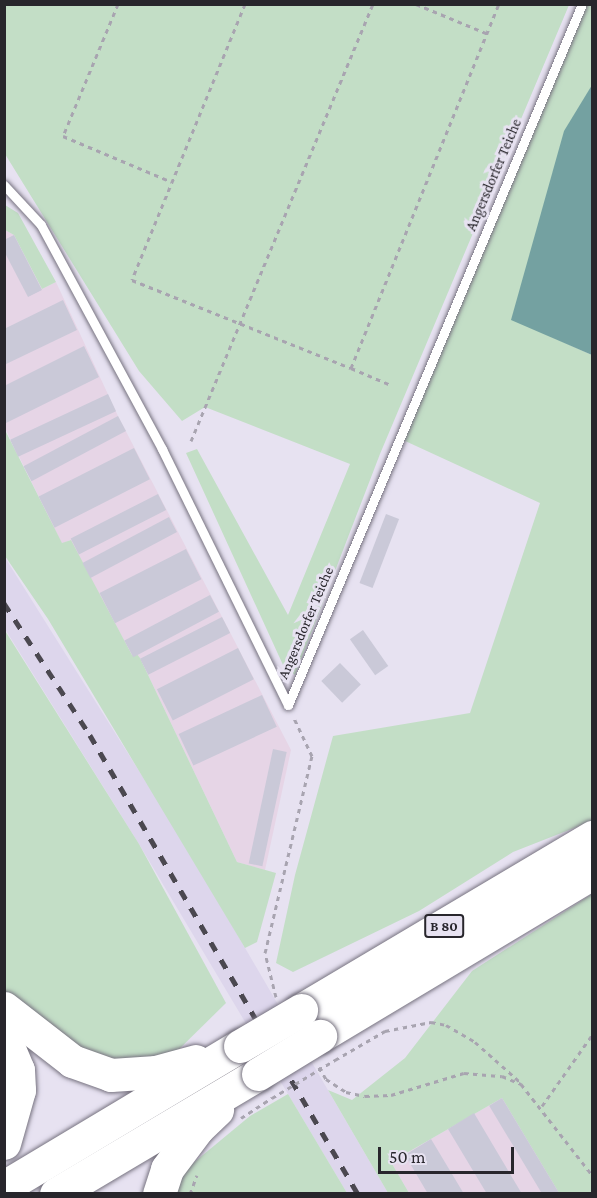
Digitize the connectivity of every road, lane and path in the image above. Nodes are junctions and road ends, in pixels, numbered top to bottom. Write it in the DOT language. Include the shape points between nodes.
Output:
graph roads {
  1 [pos="118,4"];
  2 [pos="245,4"];
  3 [pos="373,4"];
  4 [pos="416,4"];
  5 [pos="499,4"];
  6 [pos="582,4"];
  7 [pos="487,34"];
  8 [pos="172,182"];
  9 [pos="4,185"];
  10 [pos="240,323"];
  11 [pos="351,368"];
  12 [pos="391,385"];
  13 [pos="191,441"];
  14 [pos="592,837"];
  15 [pos="592,873"];
  16 [pos="4,1008"];
  17 [pos="592,1035"];
  18 [pos="319,1036"];
  19 [pos="4,1037"];
  20 [pos="240,1046"];
  21 [pos="521,1084"];
  22 [pos="265,1086"];
  23 [pos="542,1106"];
  24 [pos="4,1143"];
  25 [pos="4,1187"];
  26 [pos="56,1194"];
  27 [pos="159,1194"];
  1 -- 8 [label="path" via="63,136"];
  2 -- 8 [label="path"];
  3 -- 10 [label="path"];
  4 -- 7 [label="path"];
  5 -- 7 [label="path"];
  6 -- 9 [label="lane, Angersdorfer Teiche" via="288,705 162,449 41,225"];
  7 -- 11 [label="path"];
  8 -- 10 [label="path" via="132,280"];
  10 -- 11 [label="path"];
  10 -- 13 [label="path"];
  11 -- 12 [label="path"];
  14 -- 18 [label="highway, B 80"];
  15 -- 18 [label="highway, B 80"];
  16 -- 20 [label="highway" via="72,1061 111,1075 156,1072"];
  17 -- 23 [label="path"];
  18 -- 20 [label="highway, B 80, bridge"];
  18 -- 21 [label="path" via="385,1031 431,1022 446,1025 475,1041"];
  18 -- 22 [label="highway, B 80, bridge"];
  18 -- 22 [label="path, bridge"];
  19 -- 24 [label="highway" via="18,1070 19,1090"];
  20 -- 25 [label="highway, B 80"];
  22 -- 26 [label="highway, B 80"];
  22 -- 27 [label="highway" via="197,1128 167,1169"];
}
